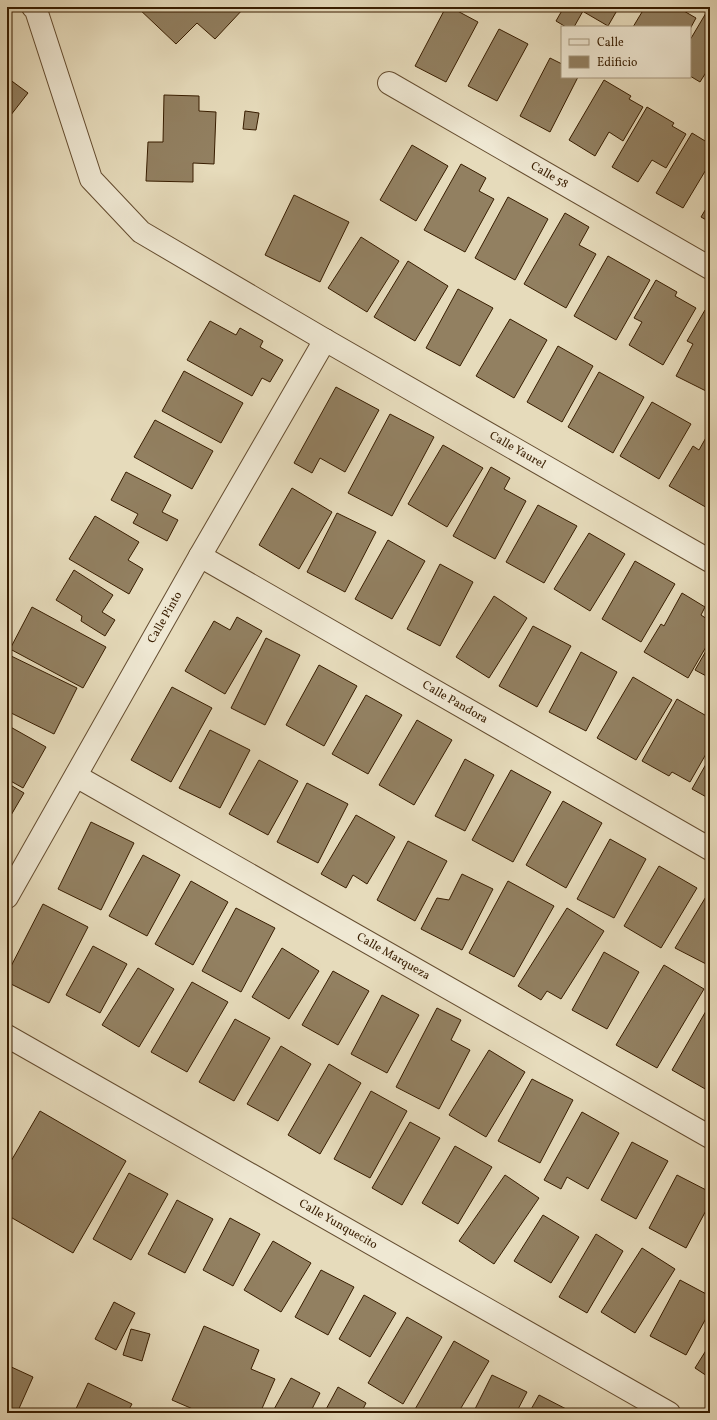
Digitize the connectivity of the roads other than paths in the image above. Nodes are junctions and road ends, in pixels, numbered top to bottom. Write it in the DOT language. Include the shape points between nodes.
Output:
graph roads {
  1 [pos="33,7"];
  2 [pos="389,83"];
  3 [pos="710,268"];
  4 [pos="325,340"];
  5 [pos="200,556"];
  6 [pos="710,561"];
  7 [pos="76,776"];
  8 [pos="710,849"];
  9 [pos="7,897"];
  10 [pos="7,1036"];
  11 [pos="710,1137"];
  12 [pos="669,1413"];
  1 -- 4 [label="street, Calle Yaurel" via="91,179 141,232"];
  2 -- 3 [label="street, Calle 58"];
  4 -- 5 [label="street, Calle Pinto"];
  4 -- 6 [label="street, Calle Yaurel"];
  5 -- 7 [label="street, Calle Pinto"];
  5 -- 8 [label="street, Calle Pandora"];
  7 -- 9 [label="street, Calle Pinto"];
  7 -- 11 [label="street, Calle Marqueza"];
  10 -- 12 [label="street, Calle Yunquecito"];
}
